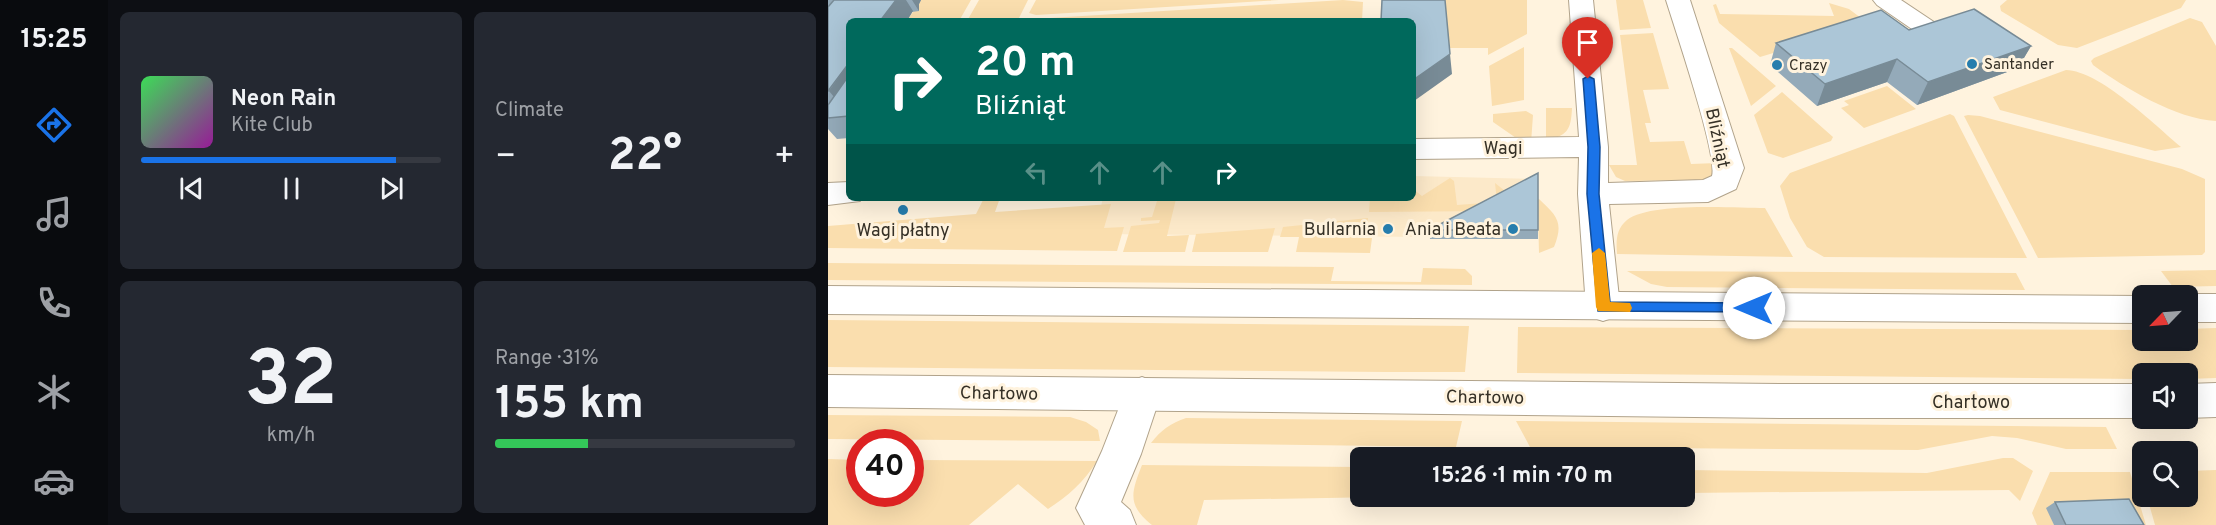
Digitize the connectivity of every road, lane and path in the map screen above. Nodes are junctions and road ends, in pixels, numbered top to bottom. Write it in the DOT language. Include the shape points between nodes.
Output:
graph roads {
  1 [pos="1581,0"];
  2 [pos="1678,0"];
  3 [pos="1886,0"];
  4 [pos="1931,31"];
  5 [pos="1594,147"];
  6 [pos="1416,149"];
  7 [pos="846,193"];
  8 [pos="828,194"];
  9 [pos="1593,194"];
  10 [pos="828,300"];
  11 [pos="1603,307"];
  12 [pos="2198,308"];
  13 [pos="2216,308"];
  14 [pos="2132,309"];
  15 [pos="828,391"];
  16 [pos="1142,394"];
  17 [pos="2198,400"];
  18 [pos="2216,400"];
  19 [pos="2132,401"];
  20 [pos="1114,525"];
  1 -- 5 [label="street"];
  2 -- 9 [label="street, Bliźniąt" via="1722,140 1729,168 1725,182 1708,191"];
  3 -- 4 [label="street"];
  5 -- 6 [label="street, Wagi"];
  5 -- 9 [label="street"];
  7 -- 8 [label="street"];
  9 -- 11 [label="street"];
  10 -- 11 [label="street"];
  11 -- 14 [label="street"];
  12 -- 13 [label="street"];
  15 -- 16 [label="street, Chartowo"];
  16 -- 19 [label="street, Chartowo"];
  16 -- 20 [label="street" via="1097,508"];
  17 -- 18 [label="street"];
}
